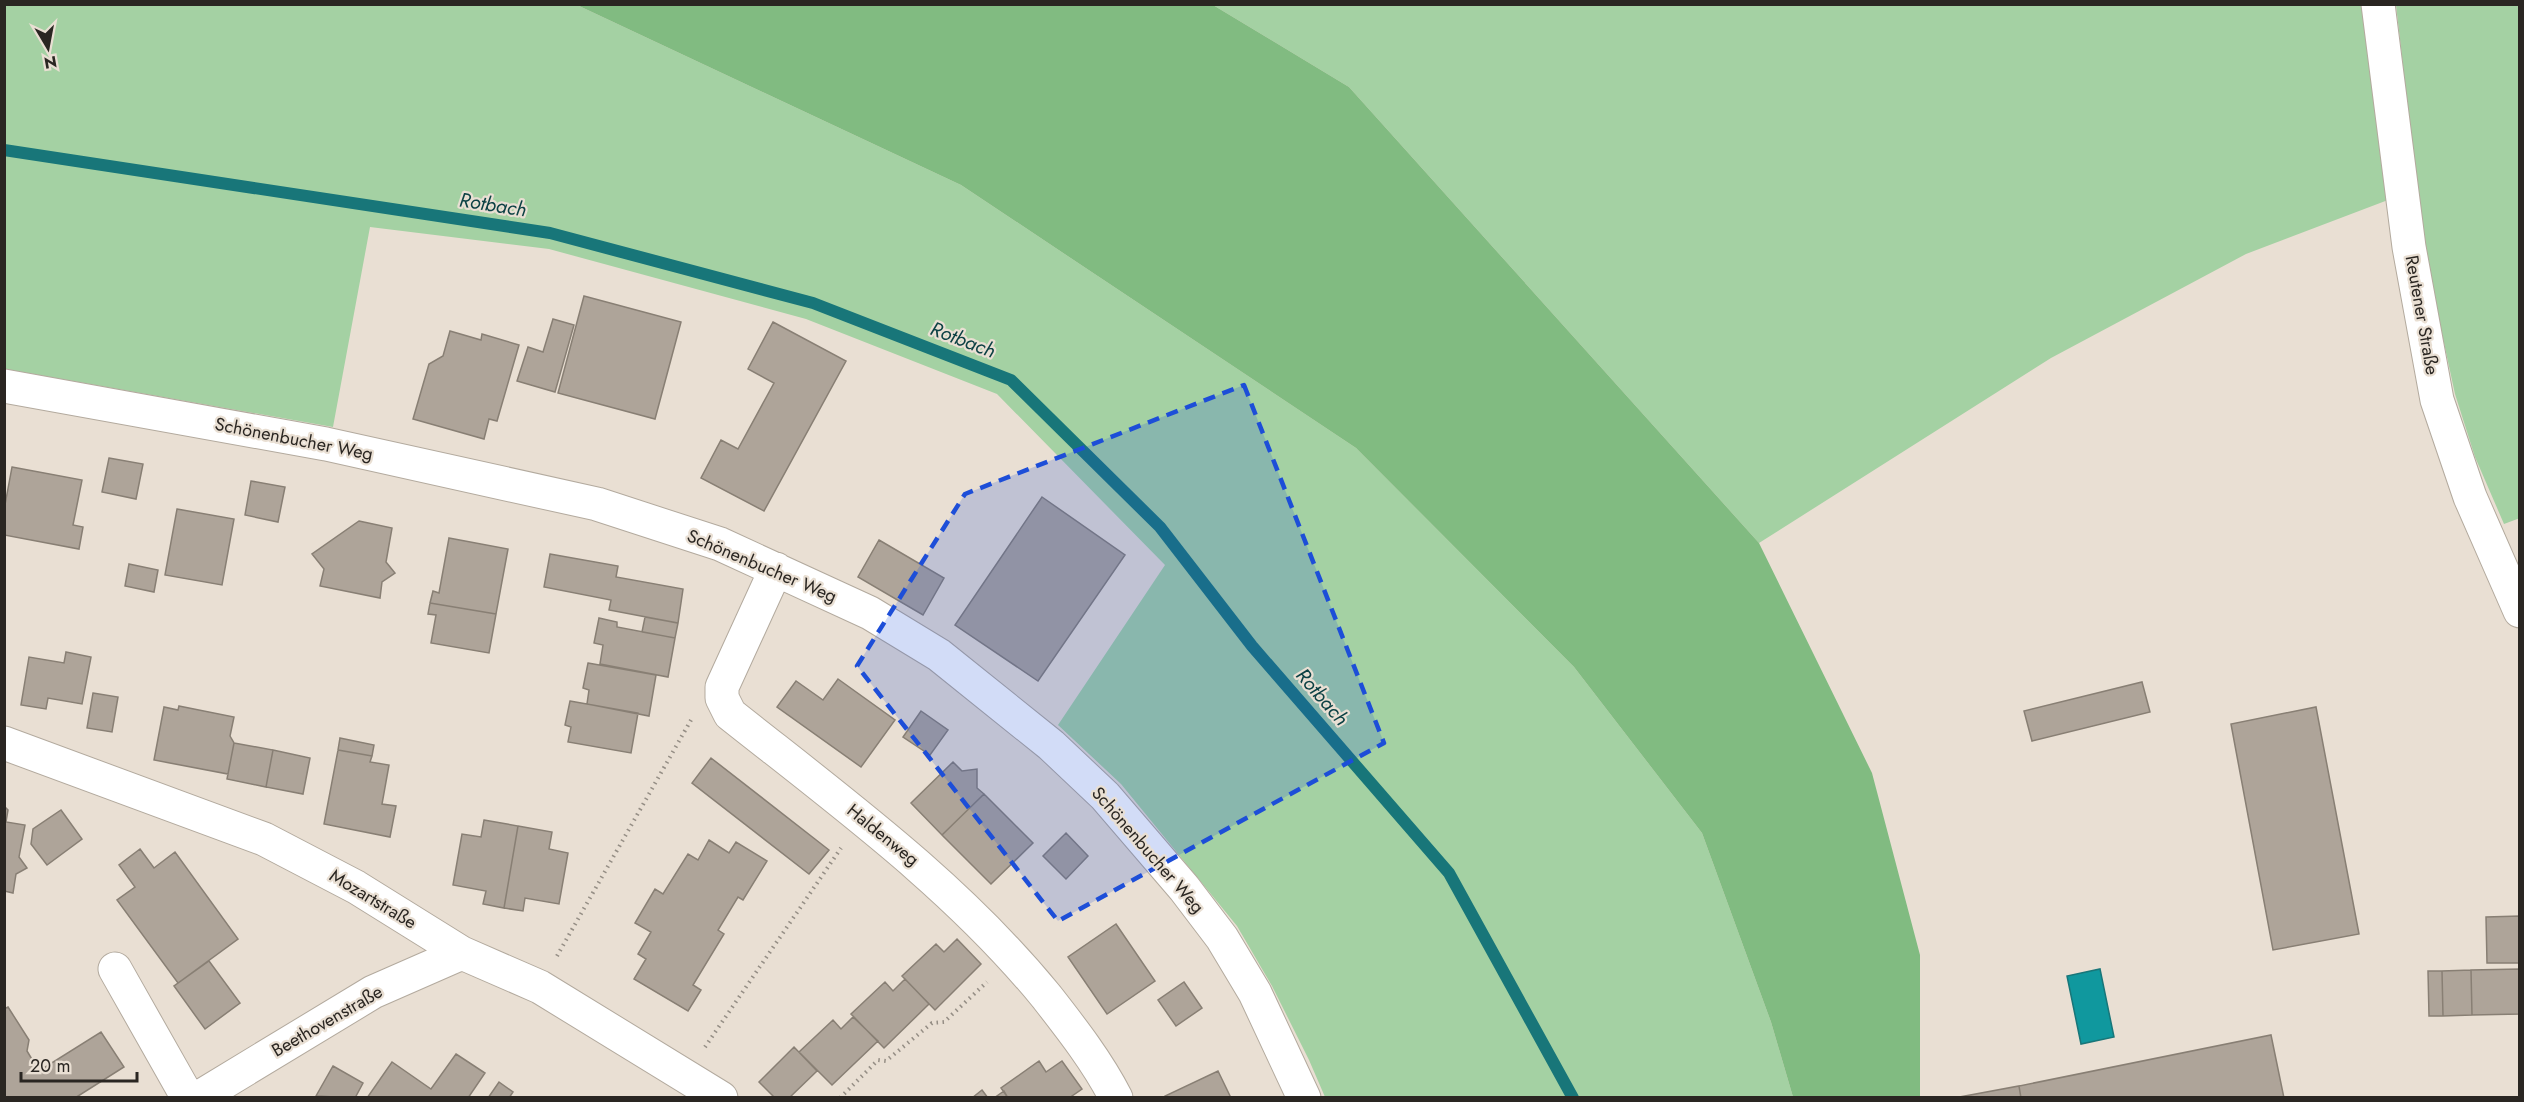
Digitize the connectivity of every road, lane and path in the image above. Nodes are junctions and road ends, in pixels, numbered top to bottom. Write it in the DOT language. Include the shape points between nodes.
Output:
graph roads {
  1 [pos="2378,4"];
  2 [pos="4,386"];
  3 [pos="776,569"];
  4 [pos="2520,611"];
  5 [pos="722,698"];
  6 [pos="4,743"];
  7 [pos="862,818"];
  8 [pos="462,953"];
  9 [pos="1014,957"];
  10 [pos="115,969"];
  11 [pos="540,987"];
  12 [pos="686,1075"];
  13 [pos="189,1098"];
  14 [pos="198,1098"];
  15 [pos="722,1098"];
  16 [pos="840,1098"];
  17 [pos="1116,1098"];
  18 [pos="1304,1098"];
  1 -- 4 [label="street, Reutener Straße" via="2409,247 2437,400 2470,497"];
  2 -- 3 [label="street, Schönenbucher Weg" via="326,444 597,504 720,544"];
  3 -- 5 [label="street" via="722,687"];
  3 -- 18 [label="street, Schönenbucher Weg" via="870,613 939,655 1051,745 1105,796 1222,938 1255,993"];
  5 -- 7 [label="street, Haldenweg" via="730,714"];
  5 -- 11 [label="path" via="696,710"];
  6 -- 8 [label="street, Mozartstraße" via="264,839 356,887"];
  7 -- 9 [label="street, Haldenweg" via="918,863"];
  7 -- 12 [label="path"];
  8 -- 11 [label="street, Mozartstraße"];
  8 -- 14 [label="street, Beethovenstraße" via="373,992"];
  9 -- 16 [label="path" via="944,1022 932,1023 886,1061 878,1060"];
  9 -- 17 [label="street, Haldenweg" via="1068,1024"];
  10 -- 13 [label="street"];
  11 -- 12 [label="street, Mozartstraße"];
  12 -- 15 [label="street, Mozartstraße"];
}
